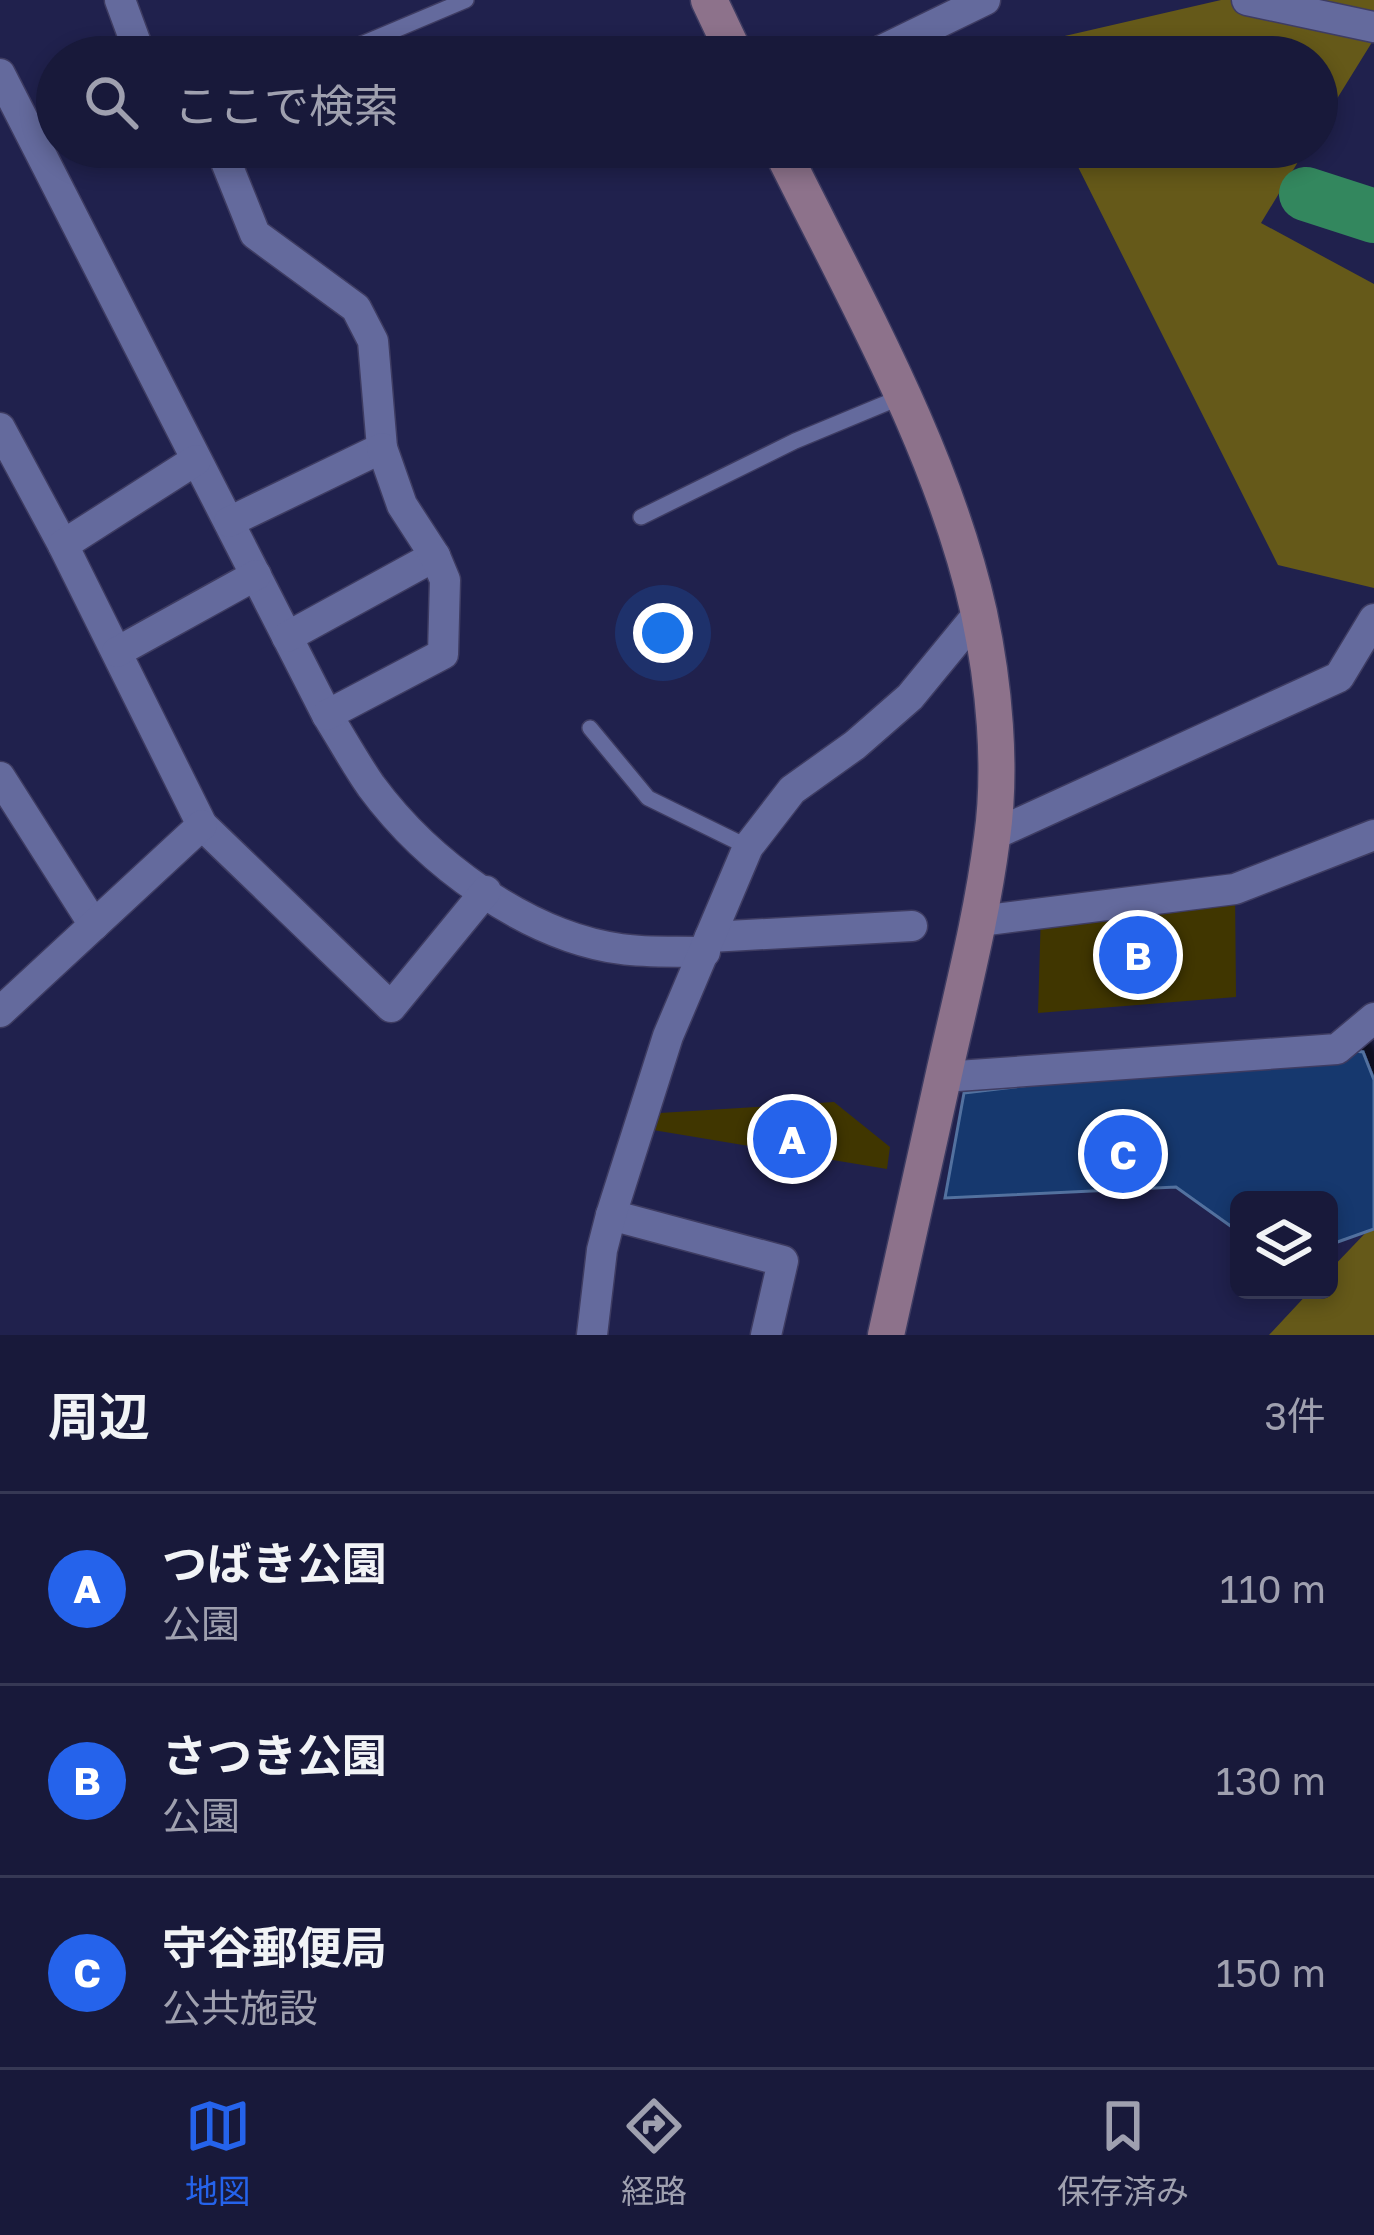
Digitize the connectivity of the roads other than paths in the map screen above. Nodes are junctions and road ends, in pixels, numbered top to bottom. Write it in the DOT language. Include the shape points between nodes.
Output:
graph roads {
  1 [pos="120,0"];
  2 [pos="466,0"];
  3 [pos="709,0"];
  4 [pos="985,0"];
  5 [pos="1247,0"];
  6 [pos="1374,27"];
  7 [pos="133,36"];
  8 [pos="381,36"];
  9 [pos="726,36"];
  10 [pos="911,36"];
  11 [pos="0,74"];
  12 [pos="36,145"];
  13 [pos="48,168"];
  14 [pos="229,168"];
  15 [pos="790,168"];
  16 [pos="901,397"];
  17 [pos="0,428"];
  18 [pos="382,448"];
  19 [pos="196,460"];
  20 [pos="640,517"];
  21 [pos="229,521"];
  22 [pos="63,545"];
  23 [pos="435,556"];
  24 [pos="256,575"];
  25 [pos="979,613"];
  26 [pos="1374,619"];
  27 [pos="287,637"];
  28 [pos="116,652"];
  29 [pos="327,716"];
  30 [pos="590,728"];
  31 [pos="0,777"];
  32 [pos="202,825"];
  33 [pos="993,835"];
  34 [pos="1374,835"];
  35 [pos="748,847"];
  36 [pos="486,891"];
  37 [pos="980,921"];
  38 [pos="94,925"];
  39 [pos="912,926"];
  40 [pos="707,944"];
  41 [pos="0,1012"];
  42 [pos="1374,1018"];
  43 [pos="944,1077"];
  44 [pos="611,1216"];
  45 [pos="592,1335"];
  46 [pos="766,1335"];
  47 [pos="886,1335"];
  1 -- 7 [label="street"];
  2 -- 8 [label="lane"];
  3 -- 9 [label="street"];
  4 -- 10 [label="street"];
  5 -- 6 [label="street"];
  11 -- 12 [label="street"];
  13 -- 19 [label="street"];
  14 -- 18 [label="street" via="255,233 356,308 374,341"];
  15 -- 16 [label="street"];
  16 -- 20 [label="lane"];
  16 -- 25 [label="street" via="945,495"];
  17 -- 22 [label="street"];
  18 -- 21 [label="street"];
  18 -- 23 [label="street" via="402,505"];
  19 -- 21 [label="street"];
  19 -- 22 [label="street"];
  21 -- 24 [label="street"];
  22 -- 28 [label="street"];
  23 -- 27 [label="street"];
  23 -- 29 [label="street" via="445,580 443,654"];
  24 -- 27 [label="street"];
  24 -- 28 [label="street"];
  25 -- 33 [label="street" via="994,752"];
  25 -- 35 [label="street" via="910,697 792,790"];
  26 -- 33 [label="street" via="1339,677"];
  27 -- 29 [label="street"];
  28 -- 32 [label="street"];
  29 -- 36 [label="street" via="417,838"];
  30 -- 35 [label="lane" via="648,798"];
  31 -- 38 [label="street"];
  32 -- 36 [label="street" via="391,1007"];
  32 -- 38 [label="street"];
  33 -- 43 [label="street"];
  34 -- 37 [label="street" via="1235,889"];
  35 -- 40 [label="street"];
  36 -- 40 [label="street" via="572,937 622,949"];
  38 -- 41 [label="street"];
  39 -- 40 [label="street"];
  40 -- 44 [label="street" via="668,1036"];
  42 -- 43 [label="street" via="1337,1049"];
  43 -- 47 [label="street"];
  44 -- 45 [label="street"];
  44 -- 46 [label="street" via="783,1261"];
}
